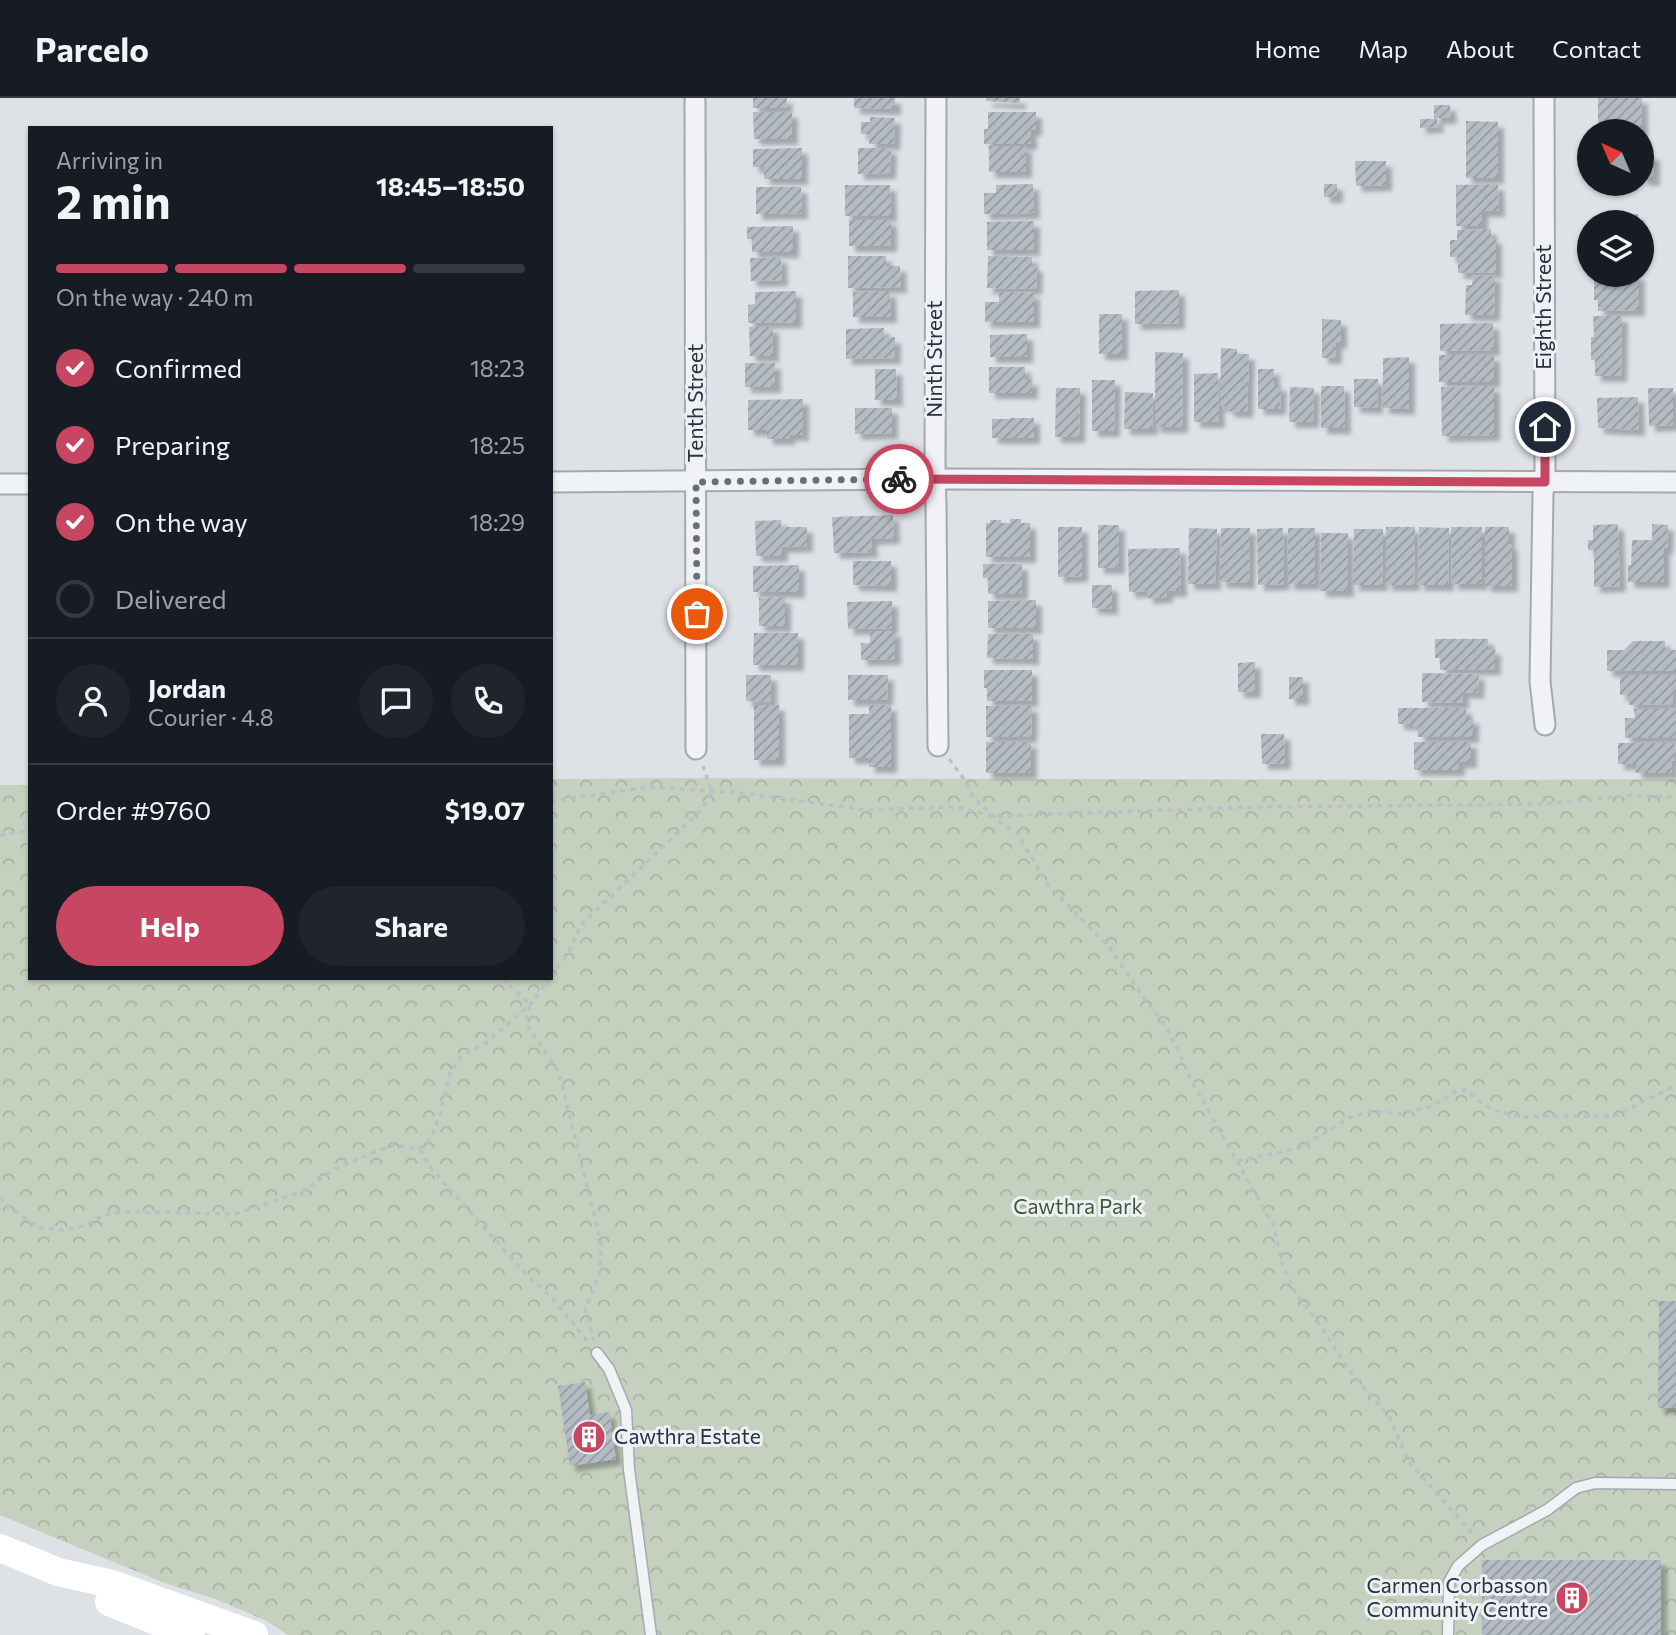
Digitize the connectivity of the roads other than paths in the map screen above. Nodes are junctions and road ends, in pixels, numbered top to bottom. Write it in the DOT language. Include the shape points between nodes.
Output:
graph roads {
  1 [pos="695,98"];
  2 [pos="936,98"];
  3 [pos="1544,98"];
  4 [pos="934,479"];
  5 [pos="553,482"];
  6 [pos="696,482"];
  7 [pos="1545,482"];
  8 [pos="1676,482"];
  9 [pos="0,484"];
  10 [pos="28,484"];
  11 [pos="1545,725"];
  12 [pos="938,746"];
  13 [pos="696,749"];
  14 [pos="597,1353"];
  15 [pos="1676,1485"];
  16 [pos="0,1548"];
  17 [pos="58,1572"];
  18 [pos="191,1635"];
  19 [pos="254,1635"];
  20 [pos="651,1635"];
  21 [pos="1448,1635"];
  1 -- 6 [label="street, Tenth Street"];
  2 -- 4 [label="street, Ninth Street"];
  3 -- 7 [label="street, Eighth Street"];
  4 -- 6 [label="street"];
  4 -- 7 [label="street"];
  4 -- 12 [label="street, Ninth Street"];
  5 -- 6 [label="street"];
  6 -- 13 [label="street, Tenth Street"];
  7 -- 8 [label="street"];
  7 -- 11 [label="street, Eighth Street" via="1540,681"];
  9 -- 10 [label="street"];
  14 -- 20 [label="lane" via="609,1368 626,1410 629,1469"];
  15 -- 21 [label="lane" via="1595,1483 1576,1488 1482,1545 1458,1566 1449,1581"];
  16 -- 17 [label="main road"];
  17 -- 18 [label="main road" via="110,1603"];
  17 -- 19 [label="main road" via="112,1584"];
}
